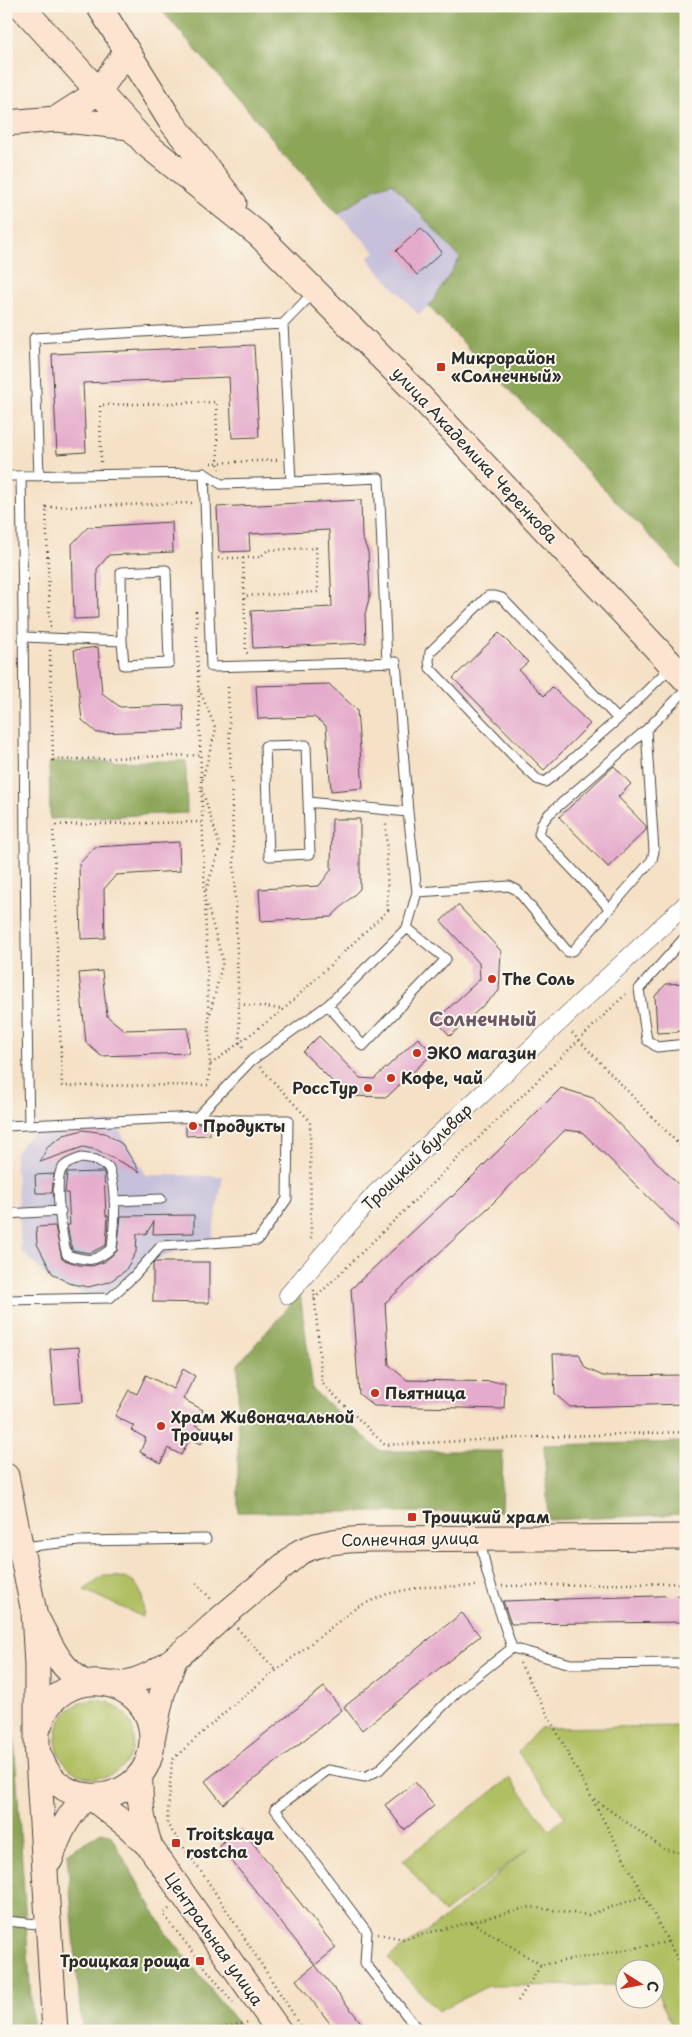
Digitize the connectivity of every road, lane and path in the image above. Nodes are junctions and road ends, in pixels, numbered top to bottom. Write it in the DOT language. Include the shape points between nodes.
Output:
graph roads {
  1 [pos="20,6"];
  2 [pos="99,6"];
  3 [pos="127,51"];
  4 [pos="98,92"];
  5 [pos="56,119"];
  6 [pos="6,122"];
  7 [pos="130,127"];
  8 [pos="259,235"];
  9 [pos="316,290"];
  10 [pos="283,324"];
  11 [pos="279,451"];
  12 [pos="279,460"];
  13 [pos="290,460"];
  14 [pos="218,462"];
  15 [pos="208,463"];
  16 [pos="102,466"];
  17 [pos="204,473"];
  18 [pos="6,476"];
  19 [pos="38,476"];
  20 [pos="21,477"];
  21 [pos="291,482"];
  22 [pos="225,484"];
  23 [pos="192,503"];
  24 [pos="192,512"];
  25 [pos="215,558"];
  26 [pos="243,558"];
  27 [pos="244,596"];
  28 [pos="195,608"];
  29 [pos="24,637"];
  30 [pos="122,641"];
  31 [pos="251,656"];
  32 [pos="387,663"];
  33 [pos="679,673"];
  34 [pos="198,685"];
  35 [pos="228,688"];
  36 [pos="686,690"];
  37 [pos="618,719"];
  38 [pos="646,730"];
  39 [pos="201,784"];
  40 [pos="308,802"];
  41 [pos="386,810"];
  42 [pos="408,812"];
  43 [pos="202,822"];
  44 [pos="417,892"];
  45 [pos="204,896"];
  46 [pos="686,904"];
  47 [pos="610,909"];
  48 [pos="407,928"];
  49 [pos="686,936"];
  50 [pos="632,988"];
  51 [pos="239,1004"];
  52 [pos="328,1005"];
  53 [pos="284,1009"];
  54 [pos="208,1018"];
  55 [pos="560,1021"];
  56 [pos="578,1040"];
  57 [pos="240,1043"];
  58 [pos="686,1044"];
  59 [pos="252,1060"];
  60 [pos="210,1065"];
  61 [pos="197,1117"];
  62 [pos="29,1124"];
  63 [pos="6,1126"];
  64 [pos="686,1152"];
  65 [pos="161,1199"];
  66 [pos="114,1201"];
  67 [pos="61,1211"];
  68 [pos="6,1214"];
  69 [pos="312,1268"];
  70 [pos="288,1295"];
  71 [pos="314,1298"];
  72 [pos="6,1300"];
  73 [pos="686,1432"];
  74 [pos="6,1476"];
  75 [pos="686,1537"];
  76 [pos="479,1538"];
  77 [pos="206,1539"];
  78 [pos="19,1548"];
  79 [pos="686,1583"];
  80 [pos="492,1586"];
  81 [pos="34,1612"];
  82 [pos="512,1648"];
  83 [pos="175,1658"];
  84 [pos="686,1663"];
  85 [pos="84,1683"];
  86 [pos="112,1684"];
  87 [pos="152,1740"];
  88 [pos="38,1743"];
  89 [pos="140,1775"];
  90 [pos="89,1796"];
  91 [pos="592,1798"];
  92 [pos="150,1847"];
  93 [pos="686,1854"];
  94 [pos="45,1874"];
  95 [pos="644,1896"];
  96 [pos="6,1921"];
  97 [pos="472,1922"];
  98 [pos="48,1925"];
  99 [pos="367,1932"];
  100 [pos="668,1942"];
  101 [pos="541,1965"];
  102 [pos="686,1975"];
  103 [pos="518,2001"];
  104 [pos="274,2024"];
  105 [pos="55,2031"];
  106 [pos="207,2031"];
  107 [pos="304,2031"];
  108 [pos="419,2031"];
  1 -- 4 [label="street, улица Академика Черенкова"];
  2 -- 3 [label="street, улица Академика Черенкова"];
  3 -- 4 [label="street"];
  3 -- 8 [label="street, улица Академика Черенкова" via="170,120"];
  4 -- 5 [label="street"];
  4 -- 7 [label="street, улица Академика Черенкова"];
  5 -- 6 [label="street"];
  5 -- 7 [label="street"];
  7 -- 8 [label="street, улица Академика Черенкова" via="146,144"];
  8 -- 9 [label="street, улица Академика Черенкова"];
  9 -- 10 [label="lane"];
  9 -- 33 [label="street, улица Академика Черенкова" via="415,390"];
  10 -- 13 [label="lane"];
  10 -- 19 [label="lane" via="34,338"];
  11 -- 12 [label="path"];
  12 -- 13 [label="path"];
  12 -- 14 [label="path"];
  13 -- 21 [label="lane"];
  14 -- 15 [label="path"];
  14 -- 16 [label="path" via="216,402 100,405"];
  14 -- 22 [label="path"];
  17 -- 19 [label="lane"];
  17 -- 22 [label="lane"];
  17 -- 32 [label="lane" via="211,667"];
  18 -- 20 [label="lane"];
  19 -- 20 [label="lane"];
  20 -- 29 [label="lane"];
  21 -- 22 [label="lane"];
  21 -- 32 [label="lane" via="379,478"];
  23 -- 24 [label="path"];
  25 -- 26 [label="path"];
  26 -- 27 [label="path"];
  26 -- 27 [label="path" via="260,557 268,550 316,548 318,592"];
  27 -- 31 [label="path" via="246,652"];
  28 -- 34 [label="path"];
  29 -- 30 [label="lane"];
  29 -- 62 [label="lane"];
  30 -- 30 [label="lane" via="124,665 170,663 166,570 121,572"];
  32 -- 42 [label="lane" via="396,662"];
  33 -- 37 [label="lane"];
  34 -- 39 [label="path"];
  34 -- 39 [label="path" via="216,729"];
  35 -- 51 [label="path"];
  36 -- 38 [label="lane"];
  37 -- 37 [label="lane" via="544,782 522,766 430,668 430,652 488,596 502,598"];
  38 -- 47 [label="lane" via="654,851 652,860"];
  38 -- 47 [label="lane" via="549,814 539,834"];
  39 -- 43 [label="path"];
  39 -- 45 [label="path" via="220,847"];
  40 -- 40 [label="lane" via="310,854 269,856 265,746 306,745"];
  40 -- 41 [label="lane"];
  41 -- 42 [label="lane"];
  41 -- 53 [label="path" via="388,910"];
  42 -- 44 [label="lane"];
  43 -- 45 [label="path"];
  43 -- 60 [label="path" via="53,825 62,1086 208,1085"];
  44 -- 47 [label="lane" via="509,886 517,890 568,952 574,950"];
  44 -- 48 [label="lane"];
  45 -- 54 [label="path"];
  45 -- 54 [label="path" via="223,960"];
  46 -- 55 [label="street, Троицкий бульвар"];
  48 -- 52 [label="lane"];
  48 -- 52 [label="lane" via="446,959 363,1046"];
  49 -- 58 [label="lane" via="639,989 647,1040 657,1047"];
  50 -- 56 [label="path"];
  51 -- 53 [label="path"];
  51 -- 57 [label="path"];
  52 -- 59 [label="lane"];
  53 -- 57 [label="path"];
  54 -- 60 [label="path"];
  55 -- 56 [label="path"];
  55 -- 69 [label="street, Троицкий бульвар" via="375,1194"];
  56 -- 64 [label="path"];
  56 -- 71 [label="path"];
  57 -- 59 [label="path"];
  57 -- 60 [label="path"];
  59 -- 61 [label="lane"];
  59 -- 69 [label="path" via="310,1121"];
  61 -- 62 [label="lane"];
  61 -- 72 [label="lane" via="288,1120 287,1199 258,1240 161,1246 110,1298"];
  62 -- 63 [label="lane"];
  65 -- 66 [label="lane"];
  66 -- 67 [label="lane" via="108,1168 96,1160 81,1158 68,1162 60,1172"];
  66 -- 67 [label="lane" via="112,1248 101,1258 87,1261 67,1255"];
  67 -- 68 [label="lane"];
  69 -- 70 [label="street, Троицкий бульвар"];
  69 -- 71 [label="path"];
  71 -- 73 [label="path" via="322,1383 385,1445"];
  74 -- 78 [label="street"];
  75 -- 76 [label="street, Солнечная улица"];
  76 -- 80 [label="lane"];
  76 -- 83 [label="street, Солнечная улица" via="351,1539 317,1544 294,1557"];
  77 -- 78 [label="lane" via="79,1541"];
  78 -- 81 [label="street"];
  79 -- 80 [label="path"];
  80 -- 82 [label="lane"];
  80 -- 107 [label="path" via="420,1587 387,1594 357,1607 235,1703 172,1760 167,1824"];
  81 -- 85 [label="street" via="64,1668"];
  81 -- 88 [label="street"];
  82 -- 84 [label="lane" via="570,1664"];
  82 -- 91 [label="path"];
  82 -- 99 [label="lane" via="459,1690 378,1770 364,1777 328,1770 276,1809"];
  83 -- 86 [label="street, Солнечная улица" via="125,1685"];
  83 -- 87 [label="street, Солнечная улица" via="162,1694"];
  85 -- 86 [label="street"];
  85 -- 88 [label="street" via="67,1689 52,1700 42,1716"];
  86 -- 87 [label="street" via="141,1706 150,1722"];
  87 -- 89 [label="street" via="149,1759"];
  88 -- 90 [label="street" via="46,1769 58,1783 74,1793"];
  88 -- 94 [label="street"];
  89 -- 90 [label="street" via="118,1792"];
  89 -- 92 [label="street, Центральная улица" via="140,1807"];
  90 -- 92 [label="street, Центральная улица"];
  90 -- 94 [label="street" via="69,1816 59,1832"];
  91 -- 93 [label="path" via="664,1850"];
  91 -- 95 [label="path"];
  92 -- 104 [label="street, Центральная улица"];
  94 -- 98 [label="street"];
  95 -- 97 [label="path" via="588,1915 530,1907"];
  95 -- 100 [label="path"];
  96 -- 98 [label="lane"];
  97 -- 99 [label="path" via="404,1939"];
  97 -- 101 [label="path"];
  98 -- 105 [label="street"];
  99 -- 108 [label="lane" via="365,1963"];
  100 -- 101 [label="path"];
  100 -- 102 [label="path"];
  101 -- 103 [label="path"];
  104 -- 106 [label="path"];
}
